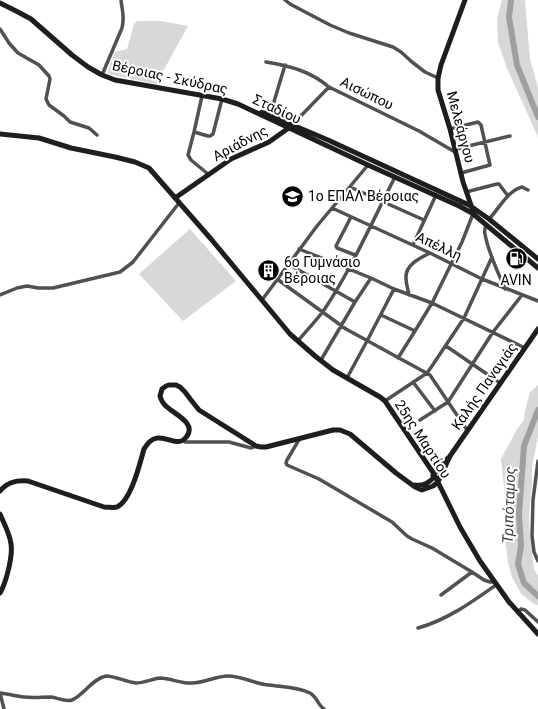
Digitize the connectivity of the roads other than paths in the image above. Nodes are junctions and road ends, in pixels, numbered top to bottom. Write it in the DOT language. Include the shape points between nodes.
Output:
graph roads {
  1 [pos="121,0"];
  2 [pos="285,0"];
  3 [pos="465,0"];
  4 [pos="0,3"];
  5 [pos="0,29"];
  6 [pos="266,62"];
  7 [pos="285,65"];
  8 [pos="102,75"];
  9 [pos="438,78"];
  10 [pos="329,87"];
  11 [pos="202,96"];
  12 [pos="222,99"];
  13 [pos="238,104"];
  14 [pos="270,115"];
  15 [pos="290,126"];
  16 [pos="450,129"];
  17 [pos="194,132"];
  18 [pos="0,134"];
  19 [pos="97,135"];
  20 [pos="510,136"];
  21 [pos="485,143"];
  22 [pos="456,151"];
  23 [pos="368,165"];
  24 [pos="461,173"];
  25 [pos="208,174"];
  26 [pos="395,177"];
  27 [pos="350,187"];
  28 [pos="528,190"];
  29 [pos="466,192"];
  30 [pos="436,195"];
  31 [pos="508,196"];
  32 [pos="175,198"];
  33 [pos="382,201"];
  34 [pos="179,203"];
  35 [pos="472,207"];
  36 [pos="332,208"];
  37 [pos="473,214"];
  38 [pos="351,217"];
  39 [pos="489,219"];
  40 [pos="424,220"];
  41 [pos="486,225"];
  42 [pos="371,226"];
  43 [pos="413,245"];
  44 [pos="299,249"];
  45 [pos="430,253"];
  46 [pos="355,256"];
  47 [pos="492,257"];
  48 [pos="538,259"];
  49 [pos="451,263"];
  50 [pos="288,264"];
  51 [pos="538,268"];
  52 [pos="348,269"];
  53 [pos="371,278"];
  54 [pos="277,279"];
  55 [pos="482,279"];
  56 [pos="505,288"];
  57 [pos="394,289"];
  58 [pos="336,291"];
  59 [pos="0,295"];
  60 [pos="409,295"];
  61 [pos="522,295"];
  62 [pos="262,300"];
  63 [pos="538,301"];
  64 [pos="355,302"];
  65 [pos="432,303"];
  66 [pos="323,312"];
  67 [pos="381,315"];
  68 [pos="464,318"];
  69 [pos="341,326"];
  70 [pos="538,329"];
  71 [pos="416,331"];
  72 [pos="493,332"];
  73 [pos="298,341"];
  74 [pos="367,341"];
  75 [pos="446,346"];
  76 [pos="525,348"];
  77 [pos="398,358"];
  78 [pos="321,360"];
  79 [pos="472,364"];
  80 [pos="427,373"];
  81 [pos="347,378"];
  82 [pos="413,382"];
  83 [pos="500,384"];
  84 [pos="385,401"];
  85 [pos="448,402"];
  86 [pos="435,411"];
  87 [pos="420,420"];
  88 [pos="467,430"];
  89 [pos="300,438"];
  90 [pos="184,439"];
  91 [pos="256,446"];
  92 [pos="450,456"];
  93 [pos="538,461"];
  94 [pos="434,475"];
  95 [pos="438,482"];
  96 [pos="410,484"];
  97 [pos="0,491"];
  98 [pos="0,514"];
  99 [pos="538,561"];
  100 [pos="472,572"];
  101 [pos="495,583"];
  102 [pos="0,593"];
  103 [pos="441,595"];
  104 [pos="518,612"];
  105 [pos="538,622"];
  106 [pos="418,628"];
  107 [pos="538,634"];
  108 [pos="0,693"];
  109 [pos="4,709"];
  110 [pos="324,709"];
  1 -- 8 [label="street" via="124,21"];
  2 -- 9 [label="street" via="330,25 393,47 425,72"];
  3 -- 9 [label="street, Μελεάργου"];
  4 -- 8 [label="street, Βέροιας - Σκύδρας" via="31,19 76,58"];
  5 -- 19 [label="street" via="18,53 39,65 49,76 46,99 48,105 70,122 89,128"];
  6 -- 7 [label="street, Αισώπου"];
  7 -- 10 [label="street, Αισώπου" via="313,75"];
  7 -- 14 [label="street"];
  8 -- 11 [label="street, Βέροιας - Σκύδρας" via="132,84"];
  9 -- 16 [label="street, Μελεάργου" via="439,95"];
  10 -- 15 [label="street, Αριάδνης"];
  10 -- 22 [label="street, Αισώπου"];
  11 -- 12 [label="street, Βέροιας - Σκύδρας"];
  11 -- 17 [label="street"];
  12 -- 13 [label="street, Βέροιας - Σκύδρας"];
  12 -- 17 [label="street" via="213,134 208,136"];
  13 -- 14 [label="street, Σταδίου"];
  13 -- 15 [label="street, Σταδίου"];
  14 -- 15 [label="street, Σταδίου"];
  15 -- 23 [label="street, Σταδίου"];
  15 -- 25 [label="street, Αριάδνης" via="270,142 231,159"];
  15 -- 35 [label="street, Σταδίου" via="328,140"];
  16 -- 21 [label="street" via="478,122"];
  16 -- 22 [label="street, Μελεάργου"];
  17 -- 25 [label="street" via="188,156"];
  18 -- 32 [label="street, 25ης Μαρτίου" via="39,138 140,164 149,168"];
  20 -- 21 [label="street"];
  21 -- 22 [label="street"];
  21 -- 24 [label="street" via="490,165"];
  22 -- 24 [label="street, Μελεάργου"];
  23 -- 26 [label="street, Σταδίου"];
  23 -- 27 [label="street"];
  24 -- 29 [label="street, Μελεάργου"];
  25 -- 32 [label="street, Αριάδνης"];
  26 -- 30 [label="street, Σταδίου"];
  26 -- 33 [label="street"];
  27 -- 33 [label="street"];
  27 -- 36 [label="street"];
  28 -- 31 [label="street" via="522,187"];
  29 -- 31 [label="street" via="499,184"];
  29 -- 35 [label="street, Μελεάργου"];
  30 -- 37 [label="street, Σταδίου"];
  30 -- 40 [label="street"];
  31 -- 39 [label="street"];
  32 -- 34 [label="street, 25ης Μαρτίου"];
  33 -- 40 [label="street"];
  33 -- 42 [label="street"];
  34 -- 59 [label="street" via="133,262 120,272 53,288 27,286"];
  34 -- 62 [label="street, 25ης Μαρτίου"];
  35 -- 37 [label="street, Μελεάργου"];
  35 -- 39 [label="street, Σταδίου"];
  36 -- 38 [label="street, Απέλλη"];
  36 -- 44 [label="street"];
  37 -- 41 [label="street, Σταδίου"];
  37 -- 49 [label="street"];
  38 -- 42 [label="street, Απέλλη"];
  38 -- 46 [label="street" via="336,246"];
  39 -- 48 [label="street, Σταδίου"];
  40 -- 43 [label="street"];
  41 -- 47 [label="street" via="484,233"];
  41 -- 51 [label="street, Σταδίου"];
  42 -- 43 [label="street, Απέλλη"];
  42 -- 46 [label="street"];
  43 -- 45 [label="street, Απέλλη"];
  44 -- 50 [label="street"];
  44 -- 52 [label="street"];
  45 -- 49 [label="street, Απέλλη"];
  45 -- 60 [label="street" via="410,266 405,277"];
  46 -- 52 [label="street"];
  47 -- 55 [label="street"];
  47 -- 56 [label="street"];
  49 -- 55 [label="street, Απέλλη"];
  49 -- 65 [label="street"];
  50 -- 54 [label="street"];
  50 -- 58 [label="street"];
  52 -- 53 [label="street"];
  52 -- 58 [label="street"];
  53 -- 57 [label="street"];
  53 -- 64 [label="street"];
  54 -- 62 [label="street"];
  54 -- 66 [label="street"];
  55 -- 56 [label="street, Απέλλη"];
  55 -- 68 [label="street"];
  56 -- 61 [label="street, Απέλλη"];
  57 -- 60 [label="street"];
  57 -- 67 [label="street"];
  58 -- 64 [label="street"];
  58 -- 66 [label="street"];
  60 -- 65 [label="street"];
  61 -- 63 [label="street, Απέλλη"];
  61 -- 72 [label="street"];
  62 -- 73 [label="street, 25ης Μαρτίου"];
  64 -- 69 [label="street"];
  65 -- 68 [label="street"];
  65 -- 71 [label="street"];
  66 -- 69 [label="street"];
  66 -- 73 [label="street"];
  67 -- 71 [label="street"];
  67 -- 74 [label="street"];
  68 -- 72 [label="street"];
  68 -- 75 [label="street"];
  69 -- 74 [label="street"];
  69 -- 78 [label="street"];
  70 -- 76 [label="street, Καλής Παναγιάς"];
  71 -- 77 [label="street"];
  72 -- 76 [label="street"];
  72 -- 79 [label="street"];
  73 -- 78 [label="street, 25ης Μαρτίου"];
  74 -- 77 [label="street"];
  74 -- 81 [label="street"];
  75 -- 79 [label="street"];
  75 -- 80 [label="street"];
  76 -- 83 [label="street, Καλής Παναγιάς"];
  77 -- 80 [label="street"];
  78 -- 81 [label="street, 25ης Μαρτίου"];
  79 -- 83 [label="street"];
  79 -- 85 [label="street"];
  80 -- 82 [label="street"];
  80 -- 85 [label="street"];
  81 -- 84 [label="street, 25ης Μαρτίου"];
  82 -- 84 [label="street"];
  82 -- 86 [label="street"];
  83 -- 88 [label="street, Καλής Παναγιάς"];
  84 -- 94 [label="street, 25ης Μαρτίου"];
  85 -- 86 [label="street"];
  85 -- 88 [label="street"];
  86 -- 87 [label="street"];
  88 -- 92 [label="street, Καλής Παναγιάς"];
  89 -- 91 [label="street"];
  89 -- 96 [label="street" via="337,429 343,430"];
  89 -- 100 [label="street" via="287,460 287,465 319,478 392,522 407,536"];
  90 -- 91 [label="street" via="185,442 229,442 251,448"];
  90 -- 91 [label="street" via="189,432 189,426 164,404 160,396 162,389 169,385 180,387 199,410"];
  90 -- 97 [label="street" via="177,441 157,438 147,444 132,487 123,503 116,507 104,507 28,481 11,482"];
  92 -- 94 [label="street, Καλής Παναγιάς"];
  92 -- 95 [label="street, Καλής Παναγιάς"];
  93 -- 99 [label="street" via="532,536"];
  94 -- 95 [label="street, 25ης Μαρτίου"];
  94 -- 96 [label="street, Καλής Παναγιάς" via="425,485"];
  95 -- 96 [label="street" via="424,489 418,489"];
  95 -- 101 [label="street, 25ης Μαρτίου" via="469,543"];
  98 -- 102 [label="street" via="12,548 7,576"];
  100 -- 101 [label="street" via="484,580"];
  100 -- 103 [label="street"];
  101 -- 104 [label="street, 25ης Μαρτίου"];
  101 -- 106 [label="street" via="463,607 432,624"];
  104 -- 105 [label="street" via="525,610"];
  104 -- 107 [label="street, 25ης Μαρτίου"];
  108 -- 109 [label="street"];
  108 -- 110 [label="street" via="66,701 107,676 137,683 160,678 194,683 229,676 302,690 314,696"];
}
